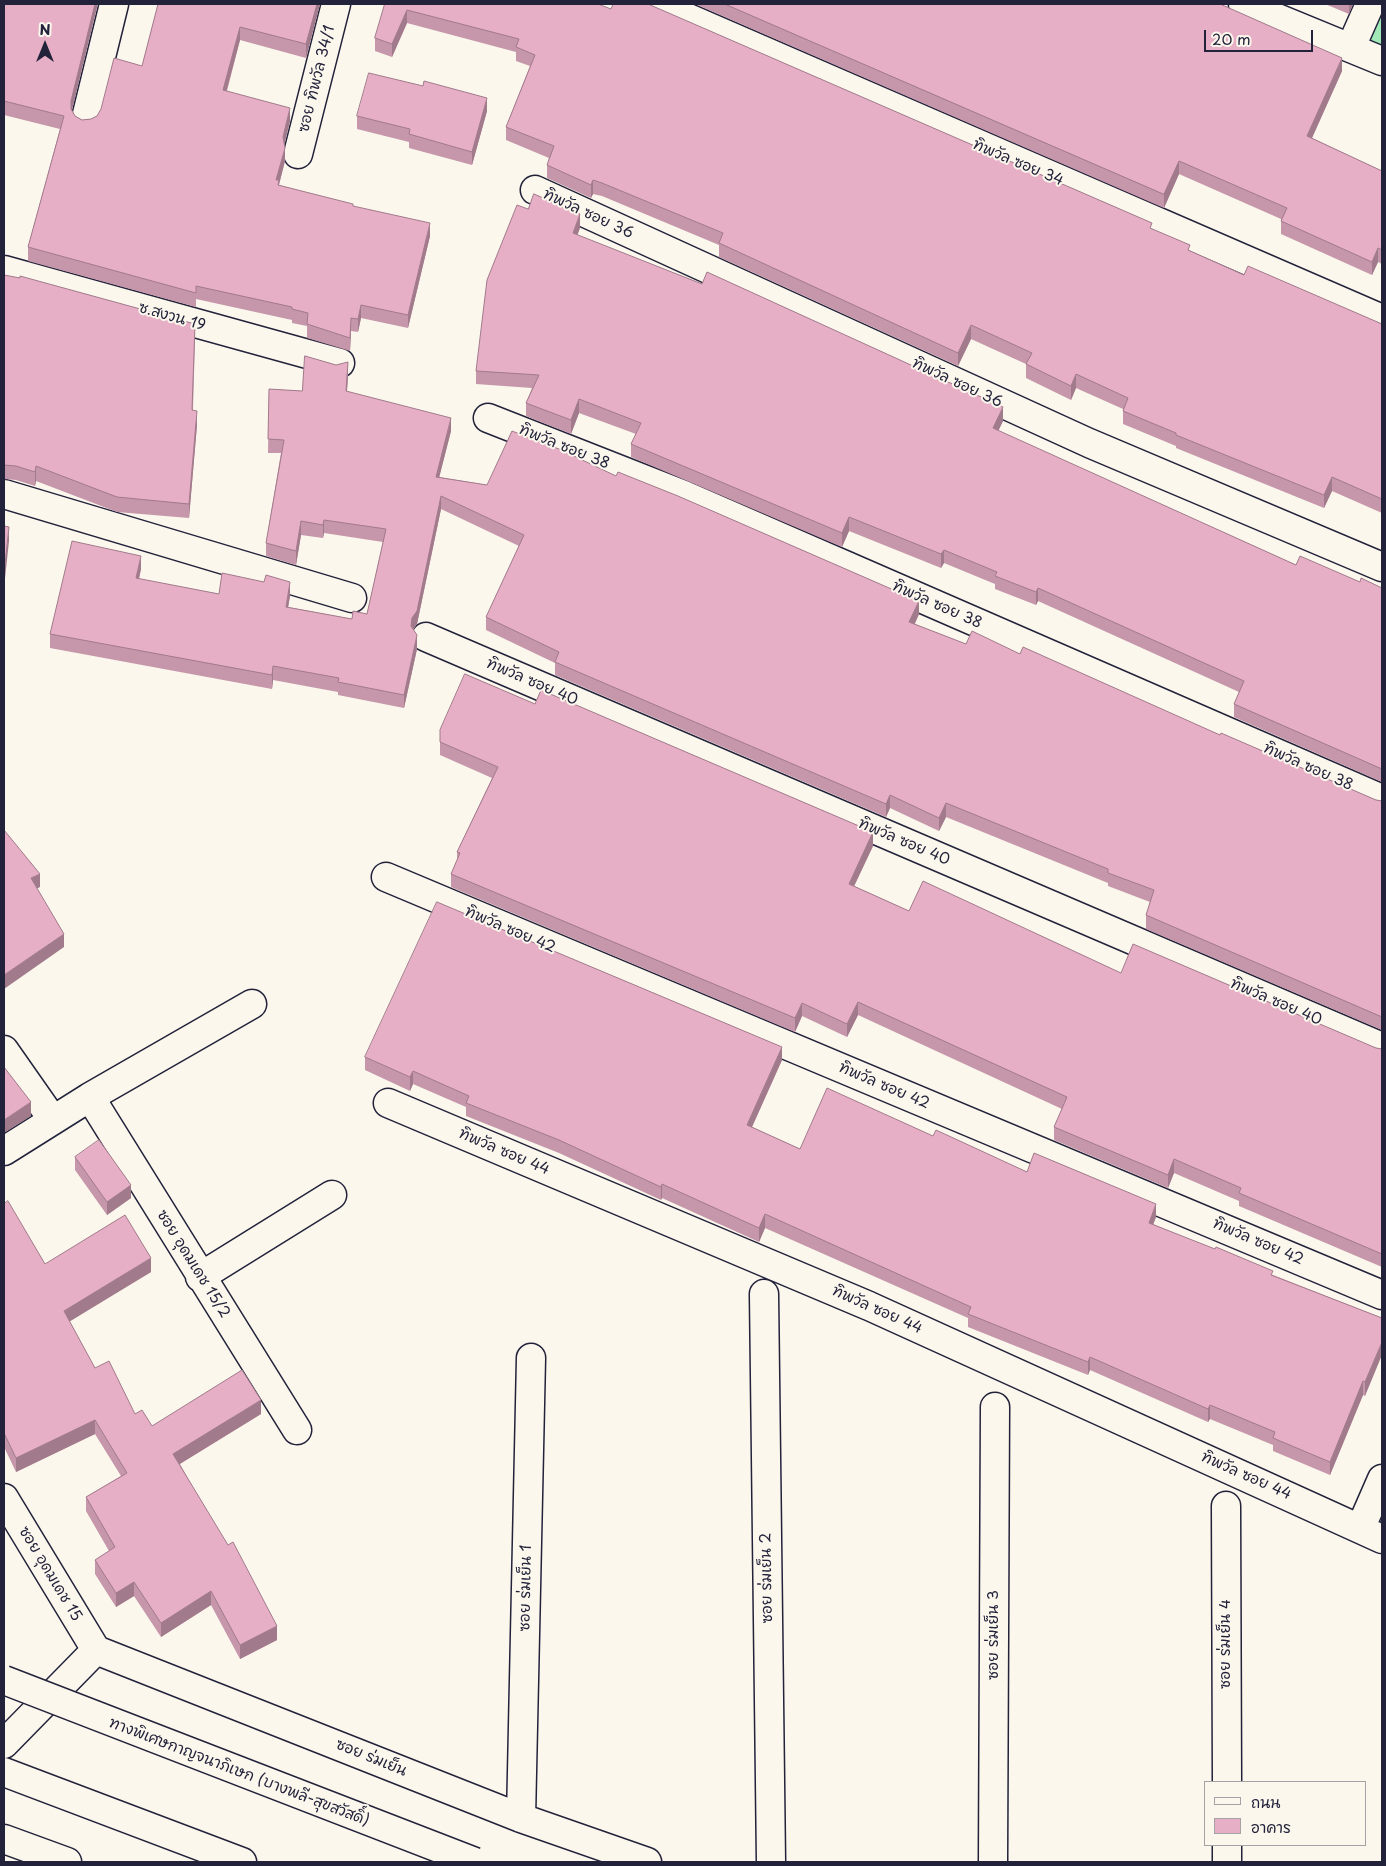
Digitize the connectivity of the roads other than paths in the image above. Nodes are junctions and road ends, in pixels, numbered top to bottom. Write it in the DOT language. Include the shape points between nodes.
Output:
graph roads {
  1 [pos="114,4"];
  2 [pos="336,4"];
  3 [pos="656,4"];
  4 [pos="1243,4"];
  5 [pos="1370,4"];
  6 [pos="1351,47"];
  7 [pos="1382,61"];
  8 [pos="86,118"];
  9 [pos="298,154"];
  10 [pos="535,190"];
  11 [pos="4,270"];
  12 [pos="1382,319"];
  13 [pos="340,363"];
  14 [pos="488,418"];
  15 [pos="4,494"];
  16 [pos="1382,567"];
  17 [pos="352,598"];
  18 [pos="426,637"];
  19 [pos="1382,800"];
  20 [pos="386,877"];
  21 [pos="252,1004"];
  22 [pos="1382,1047"];
  23 [pos="4,1050"];
  24 [pos="90,1097"];
  25 [pos="388,1103"];
  26 [pos="53,1120"];
  27 [pos="4,1151"];
  28 [pos="332,1195"];
  29 [pos="200,1277"];
  30 [pos="764,1294"];
  31 [pos="1382,1295"];
  32 [pos="530,1358"];
  33 [pos="996,1407"];
  34 [pos="297,1430"];
  35 [pos="1382,1479"];
  36 [pos="4,1498"];
  37 [pos="1226,1506"];
  38 [pos="1371,1533"];
  39 [pos="96,1650"];
  40 [pos="4,1680"];
  41 [pos="4,1744"];
  42 [pos="4,1772"];
  43 [pos="1227,1781"];
  44 [pos="521,1818"];
  45 [pos="4,1839"];
  46 [pos="1227,1846"];
  47 [pos="67,1862"];
  48 [pos="242,1862"];
  49 [pos="475,1862"];
  50 [pos="647,1862"];
  51 [pos="771,1862"];
  52 [pos="993,1862"];
  53 [pos="1227,1862"];
  1 -- 8 [label="main road"];
  2 -- 9 [label="main road, ซอย ทิพวัล 34/1"];
  3 -- 12 [label="main road, ทิพวัล ซอย 34"];
  4 -- 6 [label="main road"];
  5 -- 6 [label="main road"];
  6 -- 7 [label="main road"];
  10 -- 16 [label="main road, ทิพวัล ซอย 36" via="1089,443"];
  11 -- 13 [label="main road, ซ.สงวน 19"];
  14 -- 19 [label="main road, ทิพวัล ซอย 38" via="693,499"];
  15 -- 17 [label="main road"];
  18 -- 22 [label="main road, ทิพวัล ซอย 40"];
  20 -- 31 [label="main road, ทิพวัล ซอย 42"];
  21 -- 24 [label="main road"];
  23 -- 26 [label="main road"];
  24 -- 26 [label="main road"];
  24 -- 29 [label="main road, ซอย อุดมเดช 15/2"];
  25 -- 38 [label="main road, ทิพวัล ซอย 44" via="869,1306"];
  26 -- 27 [label="main road"];
  28 -- 29 [label="main road"];
  29 -- 34 [label="main road, ซอย อุดมเดช 15/2"];
  30 -- 51 [label="main road, ซอย ร่มเย็น 2"];
  32 -- 44 [label="main road, ซอย ร่มเย็น 1"];
  33 -- 52 [label="main road, ซอย ร่มเย็น 3"];
  35 -- 38 [label="main road"];
  36 -- 39 [label="main road, ซอย อุดมเดช 15"];
  37 -- 43 [label="main road, ซอย ร่มเย็น 4"];
  39 -- 41 [label="main road"];
  39 -- 44 [label="main road, ซอย ร่มเย็น"];
  40 -- 49 [label="main road, ทางพิเศษกาญจนาภิเษก (บางพลี-สุขสวัสดิ์), bridge"];
  42 -- 48 [label="main road"];
  44 -- 50 [label="main road, ซอย ร่มเย็น"];
  45 -- 47 [label="main road"];
  46 -- 53 [label="main road"];
}
